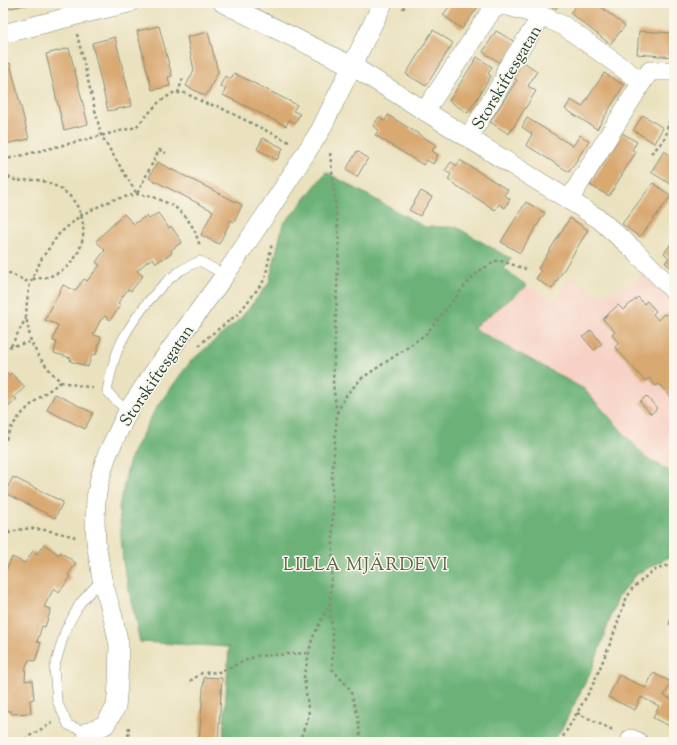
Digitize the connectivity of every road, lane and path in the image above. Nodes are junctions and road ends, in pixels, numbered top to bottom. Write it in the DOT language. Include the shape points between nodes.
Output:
graph roads {
  1 [pos="129,3"];
  2 [pos="222,3"];
  3 [pos="383,3"];
  4 [pos="406,3"];
  5 [pos="403,10"];
  6 [pos="73,16"];
  7 [pos="542,16"];
  8 [pos="3,34"];
  9 [pos="352,66"];
  10 [pos="674,71"];
  11 [pos="183,77"];
  12 [pos="642,82"];
  13 [pos="178,93"];
  14 [pos="425,111"];
  15 [pos="674,117"];
  16 [pos="101,135"];
  17 [pos="469,137"];
  18 [pos="308,151"];
  19 [pos="166,153"];
  20 [pos="651,153"];
  21 [pos="326,154"];
  22 [pos="3,160"];
  23 [pos="3,174"];
  24 [pos="137,194"];
  25 [pos="569,200"];
  26 [pos="81,215"];
  27 [pos="273,240"];
  28 [pos="200,261"];
  29 [pos="526,269"];
  30 [pos="3,270"];
  31 [pos="225,275"];
  32 [pos="32,278"];
  33 [pos="30,283"];
  34 [pos="674,291"];
  35 [pos="26,317"];
  36 [pos="31,342"];
  37 [pos="11,346"];
  38 [pos="3,348"];
  39 [pos="197,348"];
  40 [pos="61,382"];
  41 [pos="107,390"];
  42 [pos="128,411"];
  43 [pos="337,413"];
  44 [pos="3,445"];
  45 [pos="3,519"];
  46 [pos="9,532"];
  47 [pos="3,537"];
  48 [pos="96,542"];
  49 [pos="674,565"];
  50 [pos="102,579"];
  51 [pos="330,602"];
  52 [pos="309,653"];
  53 [pos="190,681"];
  54 [pos="577,713"];
  55 [pos="64,716"];
  56 [pos="130,720"];
  57 [pos="87,732"];
  58 [pos="635,740"];
  59 [pos="20,742"];
  60 [pos="128,742"];
  61 [pos="299,742"];
  62 [pos="358,742"];
  63 [pos="560,742"];
  1 -- 6 [label="street"];
  2 -- 9 [label="street, Storskiftesgatan"];
  3 -- 9 [label="street, Storskiftesgatan"];
  4 -- 5 [label="path"];
  6 -- 8 [label="street"];
  6 -- 16 [label="path"];
  7 -- 12 [label="street, Storskiftesgatan" via="564,26"];
  7 -- 14 [label="street, Storskiftesgatan" via="508,6 499,6 492,10"];
  7 -- 17 [label="street, Storskiftesgatan" via="506,70 504,79"];
  9 -- 14 [label="street, Storskiftesgatan"];
  9 -- 18 [label="street, Storskiftesgatan"];
  10 -- 12 [label="street" via="650,71"];
  11 -- 13 [label="path"];
  12 -- 25 [label="street"];
  13 -- 16 [label="path" via="173,93 159,102 136,127"];
  13 -- 18 [label="path" via="185,93 217,106"];
  14 -- 17 [label="street, Storskiftesgatan"];
  15 -- 20 [label="path" via="668,122 666,134 658,147"];
  16 -- 22 [label="path"];
  16 -- 24 [label="path"];
  17 -- 25 [label="street, Storskiftesgatan"];
  18 -- 31 [label="street, Storskiftesgatan"];
  19 -- 24 [label="path" via="159,150"];
  21 -- 43 [label="path" via="329,149 339,240 333,384"];
  23 -- 26 [label="path" via="15,181 38,180 54,186 66,193"];
  24 -- 26 [label="path" via="112,200"];
  24 -- 28 [label="path" via="163,201 186,217 199,243"];
  25 -- 34 [label="street, Storskiftesgatan" via="599,219"];
  26 -- 32 [label="path" via="59,234"];
  26 -- 32 [label="path" via="84,225 81,246 70,264 53,276"];
  27 -- 39 [label="path" via="265,279 238,314"];
  28 -- 31 [label="lane"];
  28 -- 41 [label="lane" via="180,270 149,300 118,350"];
  29 -- 43 [label="path" via="498,260 479,271 427,332 362,378 347,394"];
  30 -- 33 [label="path"];
  31 -- 42 [label="street, Storskiftesgatan"];
  32 -- 33 [label="path"];
  33 -- 35 [label="path"];
  35 -- 36 [label="path"];
  35 -- 37 [label="path"];
  36 -- 37 [label="path"];
  36 -- 40 [label="path" via="39,357"];
  37 -- 38 [label="path"];
  40 -- 41 [label="path"];
  40 -- 44 [label="path" via="20,416 10,429"];
  41 -- 42 [label="lane"];
  42 -- 48 [label="street, Storskiftesgatan" via="107,455 100,478 96,498"];
  43 -- 51 [label="path" via="332,480 333,545"];
  45 -- 46 [label="path"];
  46 -- 47 [label="path"];
  46 -- 48 [label="path" via="40,529"];
  48 -- 50 [label="street, Storskiftesgatan"];
  49 -- 54 [label="path" via="653,571 632,589 592,687"];
  50 -- 55 [label="lane" via="80,603 65,631 54,669 57,701"];
  50 -- 57 [label="street, Storskiftesgatan" via="119,644 116,707 105,725"];
  51 -- 52 [label="path" via="312,639"];
  51 -- 62 [label="path" via="332,669 350,689 358,717"];
  52 -- 53 [label="path" via="256,656 219,672 202,673"];
  52 -- 61 [label="path" via="304,677 309,715"];
  54 -- 58 [label="path"];
  54 -- 63 [label="path"];
  55 -- 57 [label="lane" via="68,725"];
  55 -- 59 [label="path"];
  56 -- 60 [label="path"];
}
